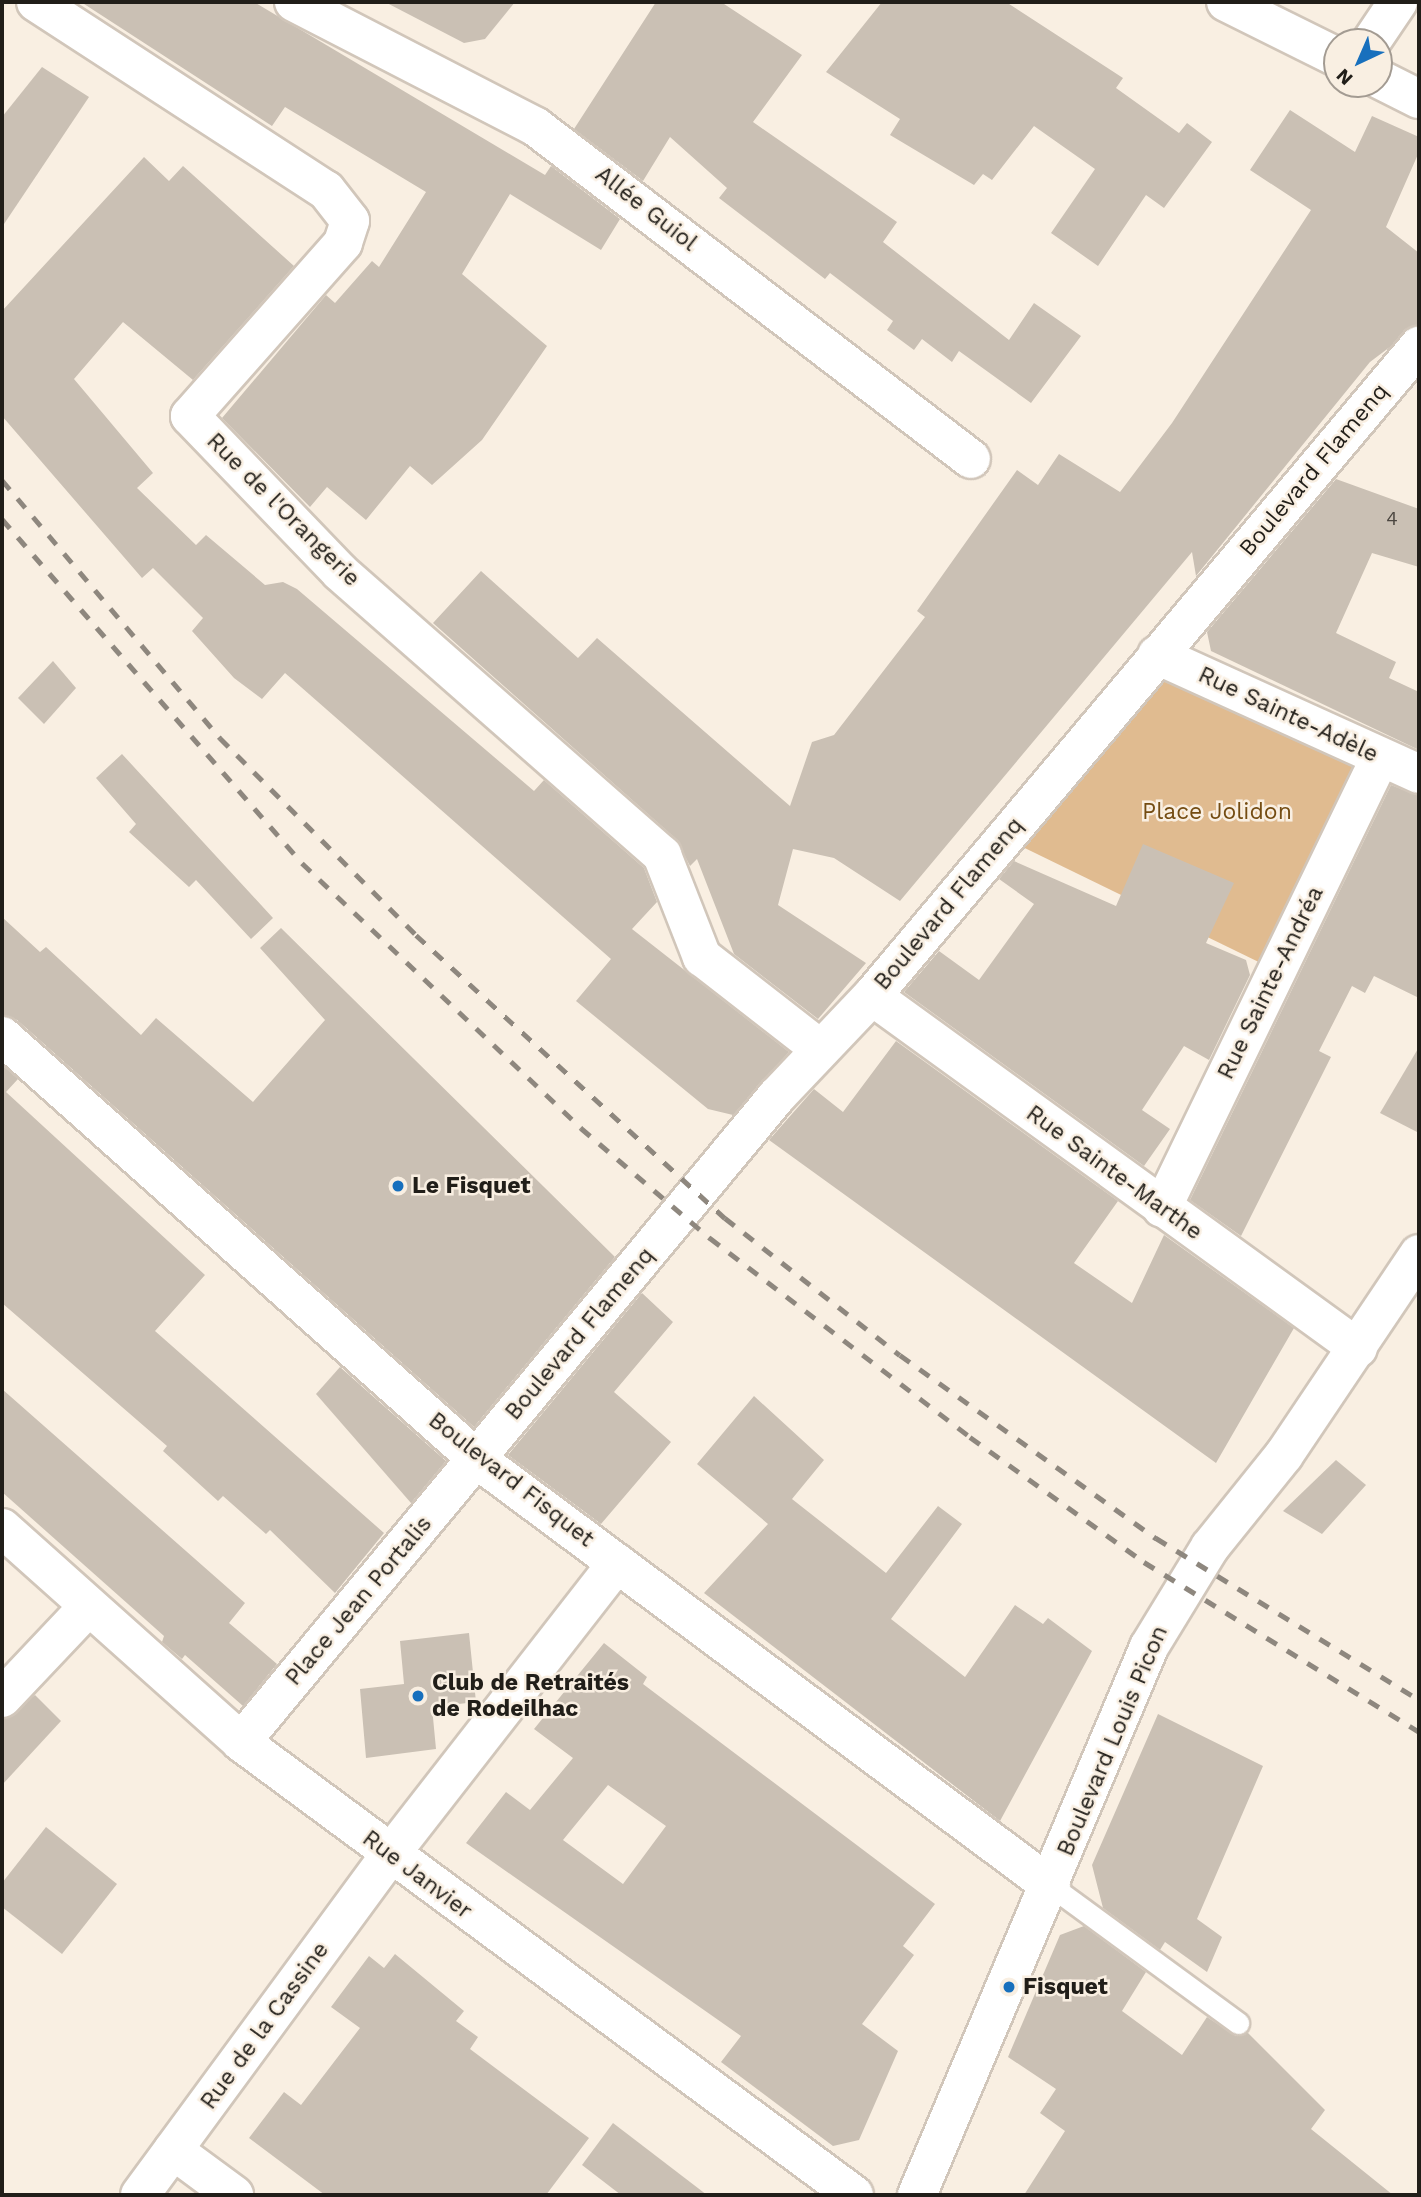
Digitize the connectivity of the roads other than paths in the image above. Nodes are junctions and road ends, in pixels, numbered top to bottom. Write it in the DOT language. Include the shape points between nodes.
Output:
graph roads {
  1 [pos="36,2"];
  2 [pos="294,2"];
  3 [pos="1226,2"];
  4 [pos="1398,2"];
  5 [pos="1380,28"];
  6 [pos="1323,50"];
  7 [pos="1393,86"];
  8 [pos="1419,99"];
  9 [pos="1419,346"];
  10 [pos="1406,384"];
  11 [pos="971,459"];
  12 [pos="1157,655"];
  13 [pos="1380,758"];
  14 [pos="1419,774"];
  15 [pos="872,996"];
  16 [pos="2,1036"];
  17 [pos="819,1048"];
  18 [pos="1163,1208"];
  19 [pos="1419,1254"];
  20 [pos="1358,1348"];
  21 [pos="478,1460"];
  22 [pos="2,1528"];
  23 [pos="617,1563"];
  24 [pos="88,1607"];
  25 [pos="2,1698"];
  26 [pos="241,1742"];
  27 [pos="389,1856"];
  28 [pos="1051,1886"];
  29 [pos="1238,2023"];
  30 [pos="173,2150"];
  31 [pos="139,2195"];
  32 [pos="234,2195"];
  33 [pos="854,2195"];
  34 [pos="917,2195"];
  1 -- 17 [label="street, Rue de l'Orangerie" via="326,190 350,221 343,243 190,416 340,572 662,855 702,957"];
  2 -- 11 [label="street, Allée Guiol" via="544,132"];
  3 -- 6 [label="street"];
  4 -- 5 [label="street"];
  7 -- 8 [label="street"];
  9 -- 10 [label="street, Boulevard Flamenq"];
  10 -- 12 [label="street, Boulevard Flamenq"];
  12 -- 13 [label="street, Rue Sainte-Adèle"];
  12 -- 15 [label="street, Boulevard Flamenq"];
  13 -- 14 [label="street, Rue Sainte-Adèle"];
  13 -- 18 [label="street, Rue Sainte-Andréa"];
  15 -- 17 [label="street, Boulevard Flamenq"];
  15 -- 18 [label="street, Rue Sainte-Marthe"];
  16 -- 21 [label="street, Boulevard Fisquet"];
  17 -- 21 [label="street, Boulevard Flamenq"];
  18 -- 20 [label="street, Rue Sainte-Marthe"];
  19 -- 20 [label="street, Boulevard Louis Picon"];
  20 -- 28 [label="street, Boulevard Louis Picon" via="1174,1602 1149,1647"];
  21 -- 23 [label="street, Boulevard Fisquet"];
  21 -- 26 [label="street, Place Jean Portalis"];
  22 -- 24 [label="street, Rue Janvier"];
  23 -- 27 [label="street"];
  23 -- 28 [label="street, Boulevard Fisquet"];
  24 -- 25 [label="street"];
  24 -- 26 [label="street, Rue Janvier"];
  26 -- 27 [label="street, Rue Janvier"];
  27 -- 30 [label="street, Rue de la Cassine"];
  27 -- 33 [label="street, Rue Janvier"];
  28 -- 29 [label="lane"];
  28 -- 34 [label="street, Boulevard Louis Picon"];
  30 -- 31 [label="street, Rue de la Cassine"];
  30 -- 32 [label="street"];
}
